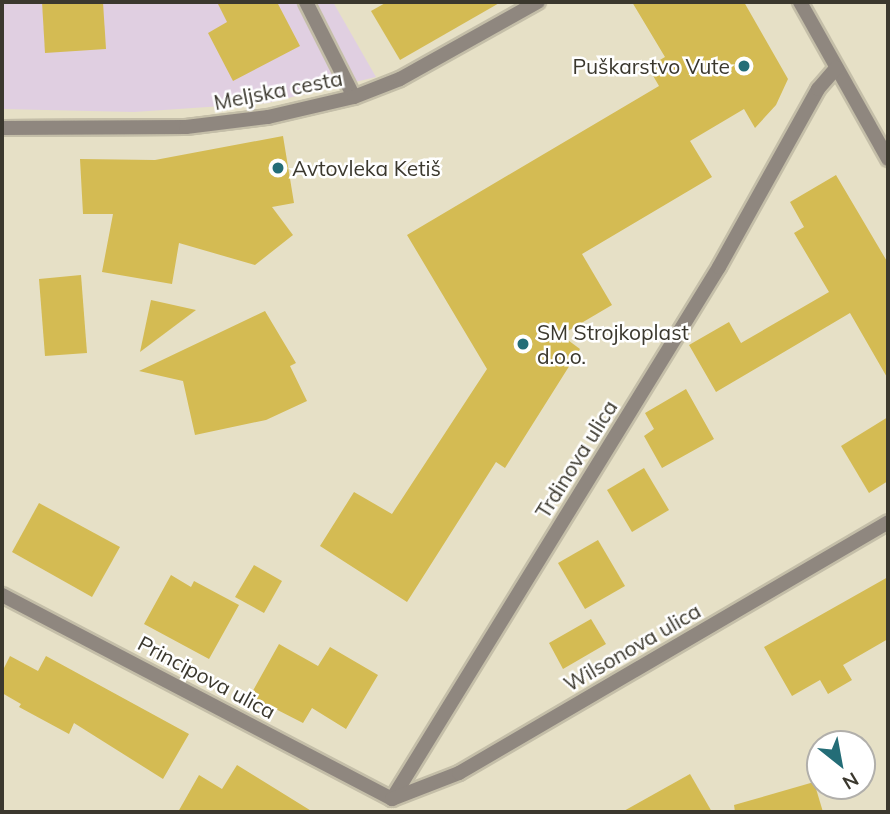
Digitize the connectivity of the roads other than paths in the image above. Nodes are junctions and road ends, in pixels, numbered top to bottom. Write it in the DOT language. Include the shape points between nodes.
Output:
graph roads {
  1 [pos="306,2"];
  2 [pos="538,2"];
  3 [pos="800,2"];
  4 [pos="836,68"];
  5 [pos="354,97"];
  6 [pos="2,128"];
  7 [pos="888,159"];
  8 [pos="888,522"];
  9 [pos="2,594"];
  10 [pos="392,799"];
  1 -- 5 [label="street"];
  2 -- 5 [label="street, Meljska cesta" via="400,79"];
  3 -- 4 [label="street"];
  4 -- 7 [label="street"];
  4 -- 10 [label="street, Trdinova ulica" via="818,89 719,267"];
  5 -- 6 [label="street, Meljska cesta" via="268,117 186,127"];
  8 -- 10 [label="street, Wilsonova ulica" via="459,773"];
  9 -- 10 [label="street, Principova ulica"];
}
